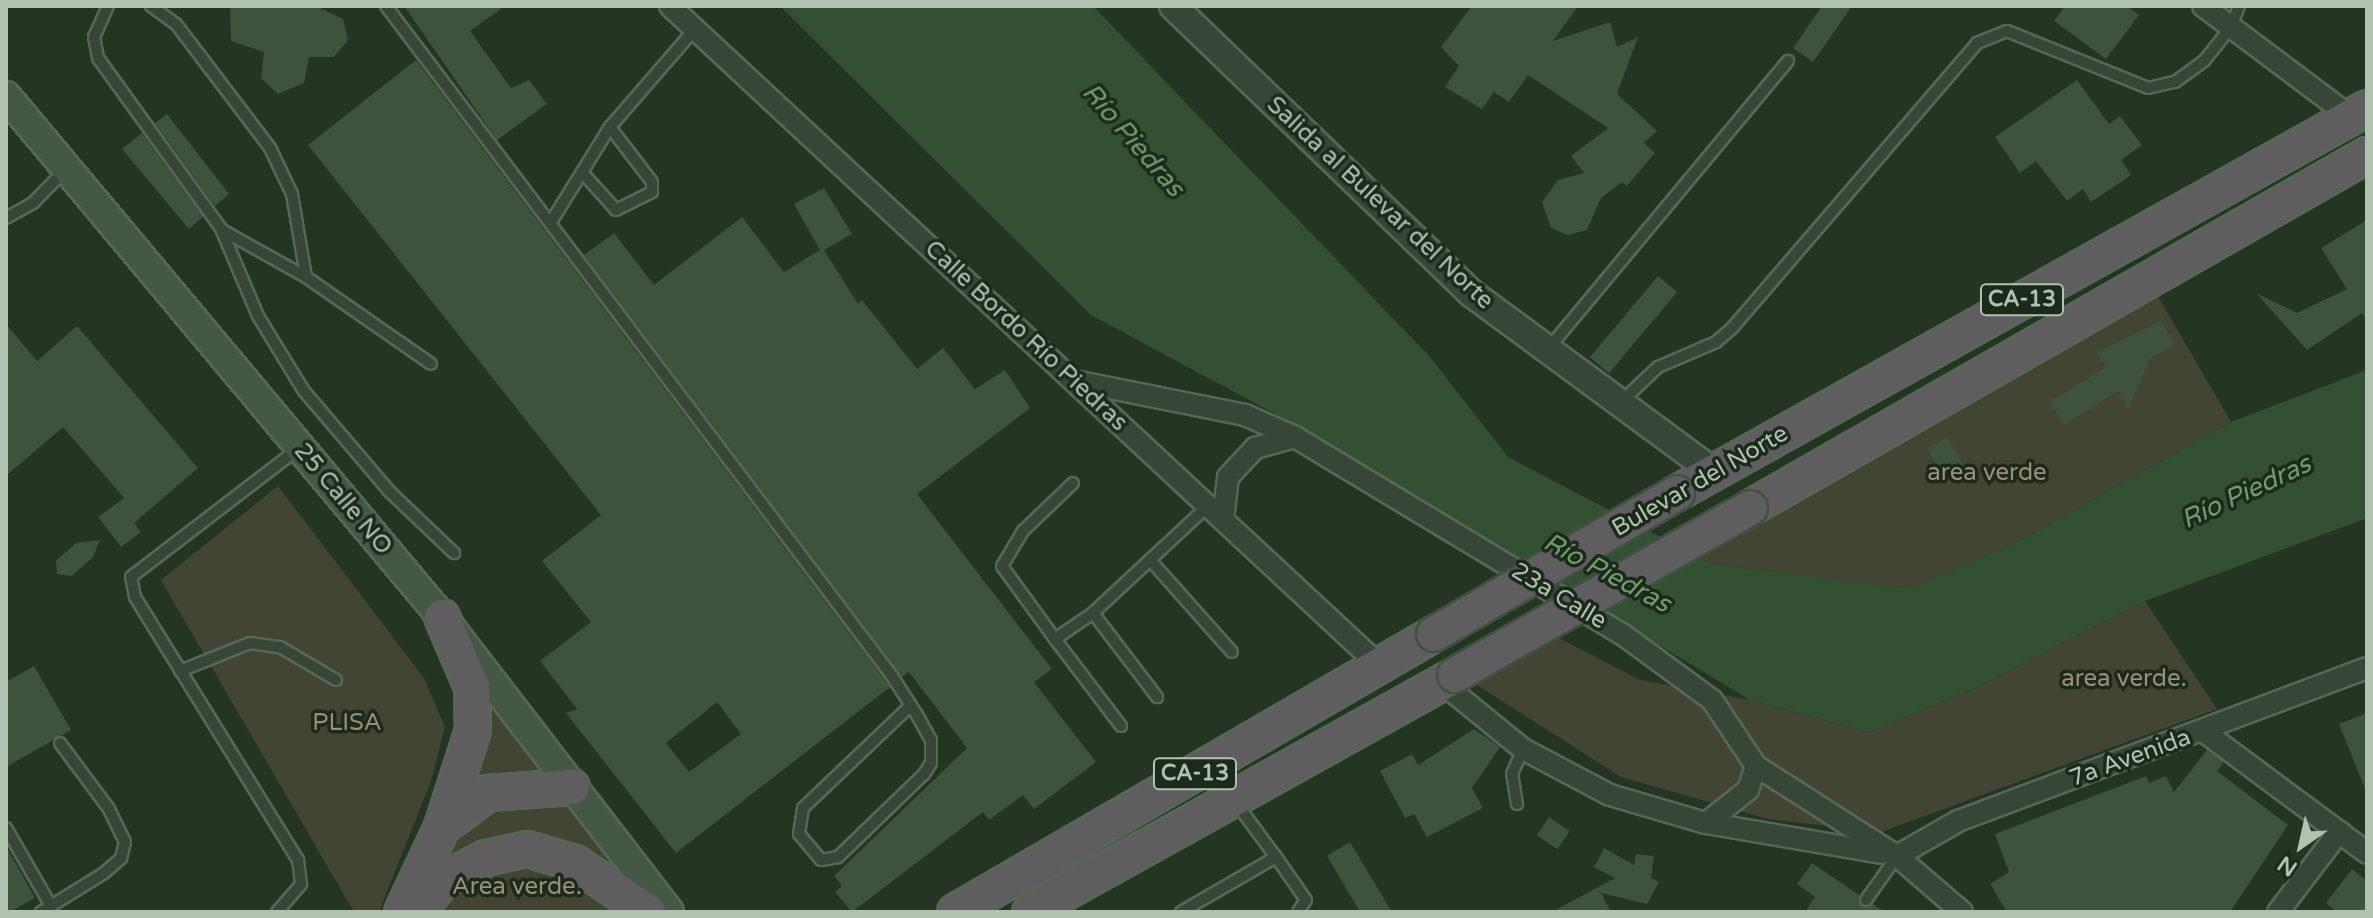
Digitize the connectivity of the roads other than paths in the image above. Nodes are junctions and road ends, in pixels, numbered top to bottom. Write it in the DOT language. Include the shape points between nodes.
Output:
graph roads {
  1 [pos="108,6"];
  2 [pos="151,6"];
  3 [pos="386,6"];
  4 [pos="670,6"];
  5 [pos="1173,6"];
  6 [pos="2203,6"];
  7 [pos="2239,6"];
  8 [pos="2231,27"];
  9 [pos="695,29"];
  10 [pos="1788,61"];
  11 [pos="6,96"];
  12 [pos="2359,112"];
  13 [pos="610,127"];
  14 [pos="2367,155"];
  15 [pos="66,168"];
  16 [pos="582,172"];
  17 [pos="6,218"];
  18 [pos="551,222"];
  19 [pos="222,230"];
  20 [pos="306,277"];
  21 [pos="1547,350"];
  22 [pos="431,364"];
  23 [pos="1073,381"];
  24 [pos="1620,403"];
  25 [pos="1295,437"];
  26 [pos="300,447"];
  27 [pos="1714,472"];
  28 [pos="1073,483"];
  29 [pos="1216,513"];
  30 [pos="454,553"];
  31 [pos="1150,560"];
  32 [pos="1093,613"];
  33 [pos="442,617"];
  34 [pos="1055,639"];
  35 [pos="1232,652"];
  36 [pos="1381,667"];
  37 [pos="2367,668"];
  38 [pos="180,671"];
  39 [pos="1448,679"];
  40 [pos="336,680"];
  41 [pos="1157,697"];
  42 [pos="911,705"];
  43 [pos="1121,726"];
  44 [pos="2203,731"];
  45 [pos="60,743"];
  46 [pos="1523,749"];
  47 [pos="1756,766"];
  48 [pos="572,787"];
  49 [pos="1232,799"];
  50 [pos="1517,804"];
  51 [pos="1706,823"];
  52 [pos="442,827"];
  53 [pos="6,828"];
  54 [pos="2339,832"];
  55 [pos="2367,853"];
  56 [pos="1897,856"];
  57 [pos="1276,857"];
  58 [pos="1070,890"];
  59 [pos="1866,900"];
  60 [pos="46,909"];
  61 [pos="1957,910"];
  62 [pos="277,912"];
  63 [pos="402,912"];
  64 [pos="418,912"];
  65 [pos="648,912"];
  66 [pos="669,912"];
  67 [pos="955,912"];
  68 [pos="1030,912"];
  69 [pos="1044,912"];
  70 [pos="1181,912"];
  71 [pos="1298,912"];
  72 [pos="2278,912"];
  1 -- 19 [label="lane" via="94,37 98,58"];
  2 -- 20 [label="lane" via="176,24 270,148 292,194"];
  3 -- 18 [label="lane" via="470,124"];
  4 -- 9 [label="street, Calle Bordo Río Piedras"];
  5 -- 21 [label="street, Salida al Bulevar del Norte" via="1471,293"];
  6 -- 8 [label="street"];
  7 -- 8 [label="lane"];
  8 -- 12 [label="street"];
  8 -- 24 [label="lane" via="2204,61 2175,82 2148,88 2007,31 1977,43 1733,327 1716,342 1658,367"];
  9 -- 13 [label="lane"];
  9 -- 23 [label="street, Calle Bordo Río Piedras"];
  10 -- 21 [label="lane"];
  11 -- 15 [label="main road, 25 Calle NO"];
  12 -- 27 [label="highway, Bulevar del Norte / CA-13"];
  13 -- 16 [label="lane"];
  13 -- 16 [label="lane" via="652,182 652,192 616,210"];
  14 -- 39 [label="highway, Bulevar del Norte / CA-13, bridge"];
  15 -- 17 [label="lane" via="33,203"];
  15 -- 26 [label="main road, 25 Calle NO"];
  16 -- 18 [label="lane"];
  18 -- 42 [label="lane"];
  19 -- 20 [label="lane"];
  19 -- 30 [label="lane" via="258,316 304,391 389,491"];
  20 -- 22 [label="lane"];
  21 -- 24 [label="street, Salida al Bulevar del Norte"];
  23 -- 25 [label="street, 23a Calle" via="1245,415"];
  23 -- 29 [label="street, Calle Bordo Río Piedras"];
  24 -- 27 [label="street, Salida al Bulevar del Norte"];
  25 -- 29 [label="street" via="1255,448 1228,477"];
  25 -- 47 [label="street, 23a Calle" via="1622,634 1712,700"];
  26 -- 33 [label="main road, 25 Calle NO"];
  26 -- 38 [label="lane" via="131,577 135,597"];
  27 -- 36 [label="highway, Bulevar del Norte / CA-13, bridge"];
  28 -- 34 [label="lane" via="1023,531 1002,566"];
  29 -- 31 [label="lane"];
  29 -- 36 [label="street, Calle Bordo Río Piedras"];
  31 -- 32 [label="lane"];
  31 -- 35 [label="lane"];
  32 -- 34 [label="lane"];
  32 -- 41 [label="lane"];
  33 -- 48 [label="main road, 25 Calle NO"];
  33 -- 52 [label="highway" via="472,687 473,730"];
  34 -- 43 [label="lane"];
  36 -- 67 [label="highway, Bulevar del Norte / CA-13"];
  37 -- 44 [label="street, 7a Avenida"];
  38 -- 40 [label="lane" via="250,643 280,647"];
  38 -- 62 [label="lane" via="298,860 301,884"];
  39 -- 46 [label="street"];
  39 -- 49 [label="highway, Bulevar del Norte / CA-13"];
  42 -- 42 [label="lane" via="803,808 799,834 821,860 838,857 931,763 931,740"];
  44 -- 54 [label="street"];
  44 -- 56 [label="street, 7a Avenida" via="1958,821"];
  45 -- 60 [label="lane" via="109,809 125,842 121,858 104,873"];
  46 -- 50 [label="lane" via="1512,774"];
  46 -- 51 [label="street" via="1610,795"];
  47 -- 51 [label="street" via="1748,790"];
  47 -- 56 [label="street, 23a Calle"];
  48 -- 52 [label="highway" via="488,793"];
  48 -- 66 [label="main road, 25 Calle NO"];
  49 -- 57 [label="lane"];
  49 -- 58 [label="highway, Bulevar del Norte / CA-13"];
  51 -- 56 [label="street"];
  52 -- 63 [label="highway"];
  53 -- 60 [label="lane"];
  54 -- 55 [label="street"];
  54 -- 72 [label="street"];
  56 -- 59 [label="lane"];
  56 -- 61 [label="street, 23a Calle"];
  57 -- 70 [label="lane"];
  57 -- 71 [label="lane" via="1306,900"];
  58 -- 68 [label="highway, Bulevar del Norte / CA-13"];
  58 -- 69 [label="highway"];
  64 -- 65 [label="highway" via="442,881 486,858 527,849 575,863"];
}
